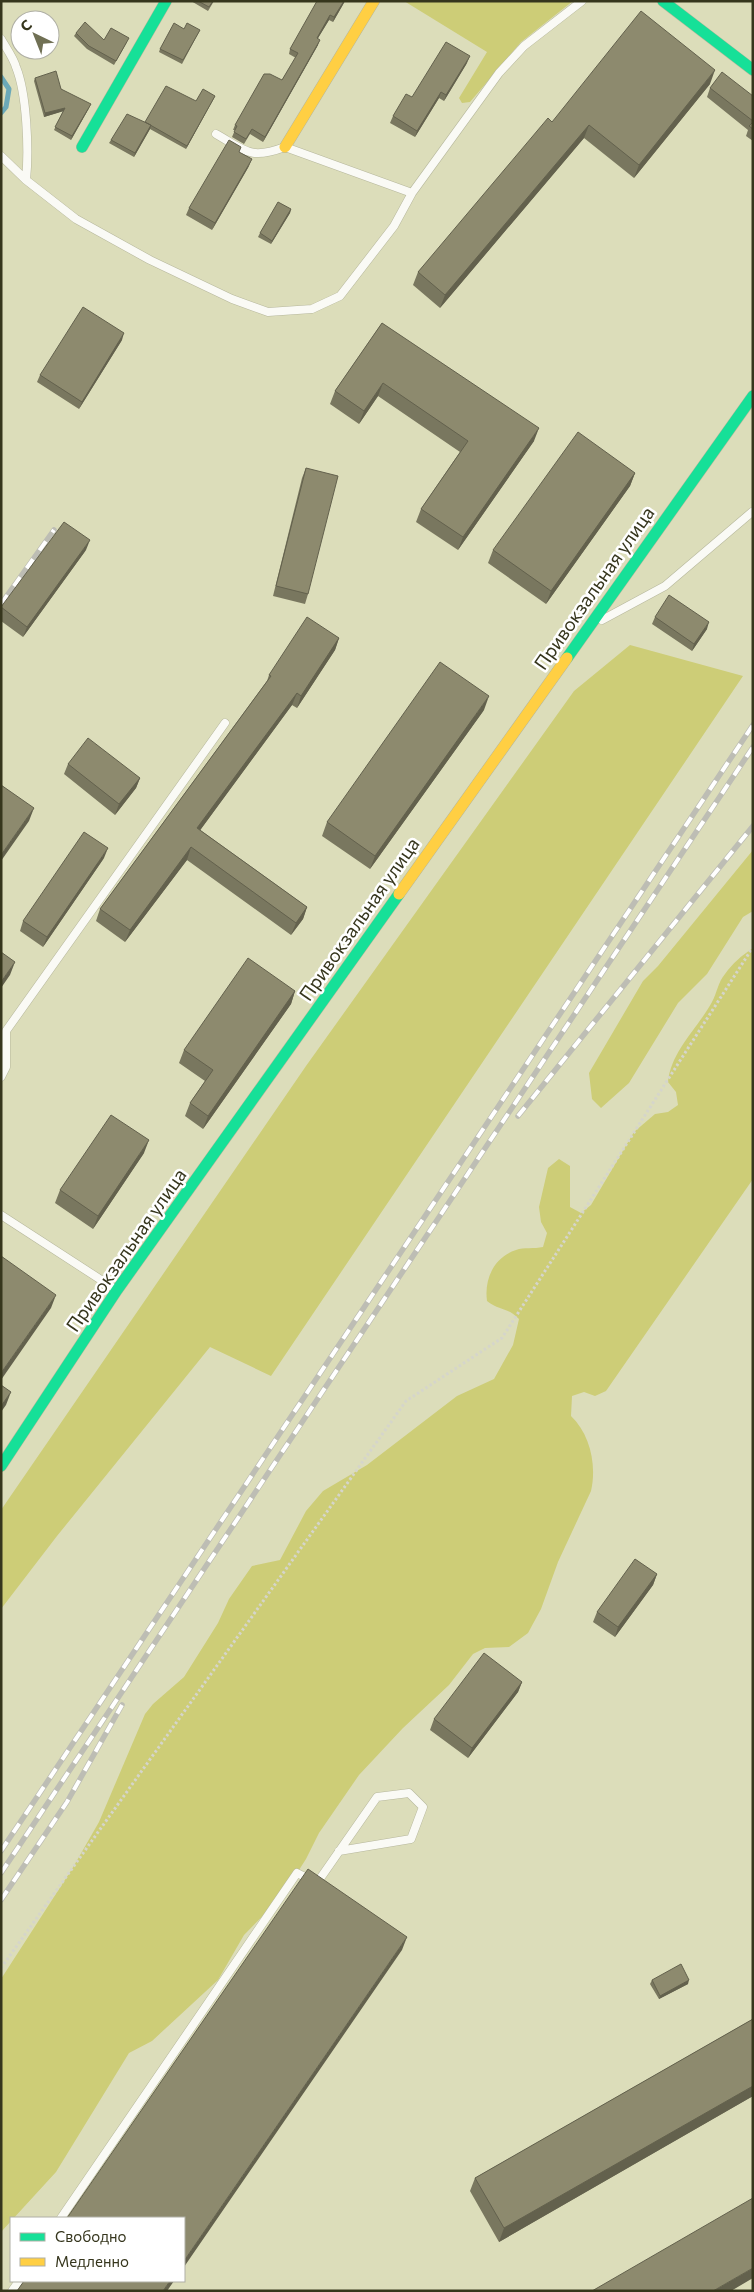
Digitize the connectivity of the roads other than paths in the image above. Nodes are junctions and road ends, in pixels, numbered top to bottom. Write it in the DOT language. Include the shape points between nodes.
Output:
graph roads {
  1 [pos="166,1"];
  2 [pos="374,1"];
  3 [pos="582,1"];
  4 [pos="664,1"];
  5 [pos="1,39"];
  6 [pos="753,70"];
  7 [pos="216,134"];
  8 [pos="82,147"];
  9 [pos="285,147"];
  10 [pos="1,156"];
  11 [pos="26,180"];
  12 [pos="412,192"];
  13 [pos="753,396"];
  14 [pos="752,512"];
  15 [pos="587,628"];
  16 [pos="225,723"];
  17 [pos="1,1077"];
  18 [pos="1,1215"];
  19 [pos="117,1290"];
  20 [pos="1,1466"];
  21 [pos="340,1851"];
  22 [pos="62,2217"];
  1 -- 8 [label="street"];
  2 -- 9 [label="street"];
  3 -- 12 [label="lane" via="524,46 499,73"];
  4 -- 6 [label="street"];
  5 -- 11 [label="lane" via="16,67 24,105"];
  7 -- 9 [label="lane" via="251,154 265,154"];
  9 -- 12 [label="lane"];
  10 -- 11 [label="lane"];
  11 -- 12 [label="lane" via="76,219 150,260 232,299 268,312 312,309 340,296 394,226"];
  13 -- 15 [label="street, Привокзальная улица"];
  14 -- 15 [label="lane" via="665,586"];
  15 -- 19 [label="street, Привокзальная улица"];
  16 -- 17 [label="lane" via="6,1031 6,1067"];
  18 -- 19 [label="lane"];
  19 -- 20 [label="street, Привокзальная улица"];
  21 -- 21 [label="lane" via="378,1797 409,1793 423,1807 411,1839"];
  21 -- 22 [label="lane" via="317,1883 297,1873"];
}
